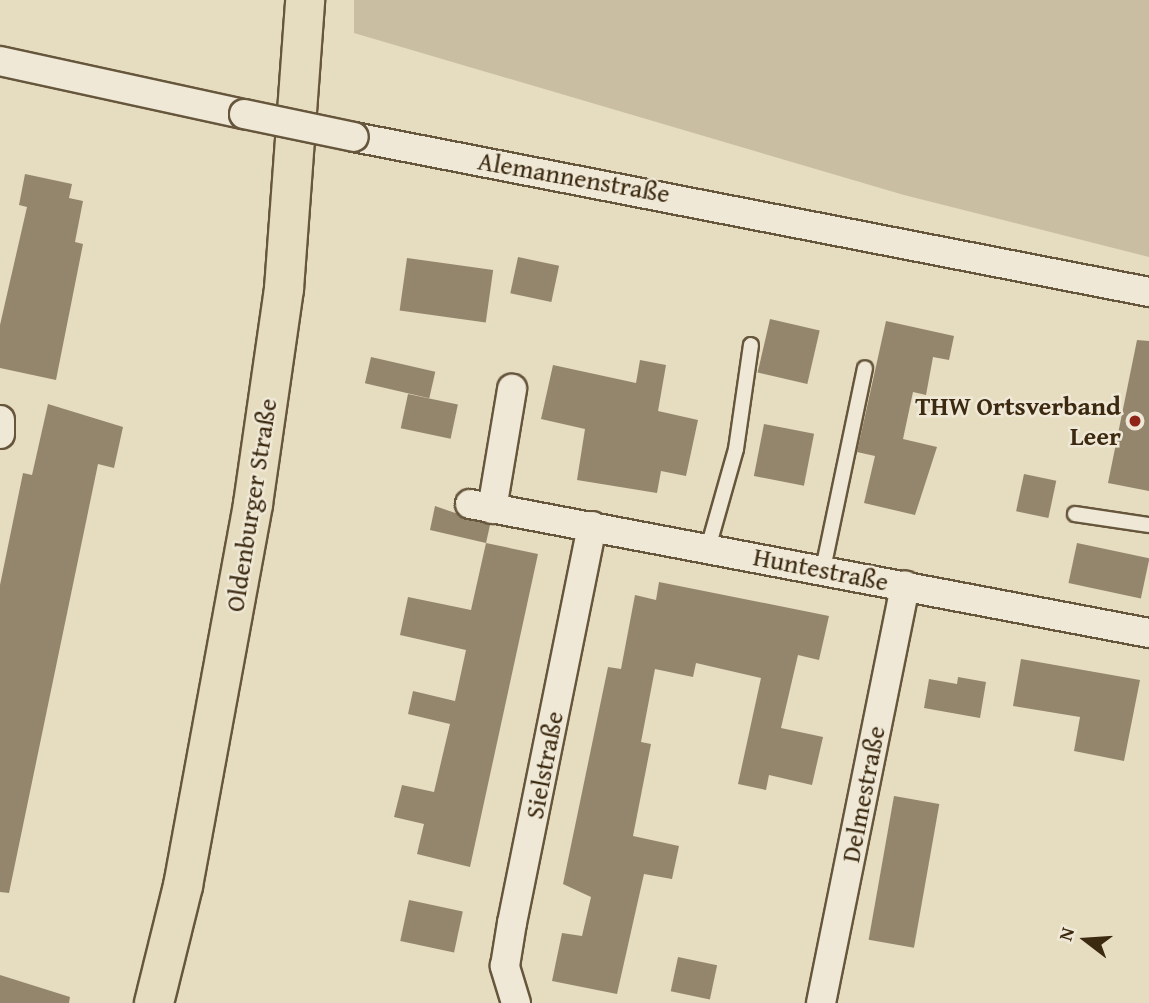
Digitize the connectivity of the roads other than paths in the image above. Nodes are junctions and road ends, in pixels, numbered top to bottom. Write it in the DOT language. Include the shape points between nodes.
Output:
graph roads {
  1 [pos="305,0"];
  2 [pos="0,61"];
  3 [pos="1149,292"];
  4 [pos="751,345"];
  5 [pos="865,368"];
  6 [pos="512,389"];
  7 [pos="0,420"];
  8 [pos="0,434"];
  9 [pos="1075,514"];
  10 [pos="1149,525"];
  11 [pos="592,526"];
  12 [pos="709,548"];
  13 [pos="823,569"];
  14 [pos="905,585"];
  15 [pos="1149,633"];
  16 [pos="154,1003"];
  17 [pos="516,1003"];
  18 [pos="821,1003"];
  1 -- 16 [label="main road, Oldenburger Straße" via="284,289 253,503 183,886"];
  2 -- 3 [label="street, Alemannenstraße, bridge" via="354,137"];
  4 -- 12 [label="lane" via="736,449"];
  5 -- 13 [label="lane"];
  6 -- 11 [label="street, Huntestraße" via="481,507"];
  7 -- 8 [label="street"];
  9 -- 10 [label="lane"];
  11 -- 12 [label="street, Huntestraße"];
  11 -- 17 [label="street, Sielstraße" via="505,966"];
  12 -- 13 [label="street, Huntestraße"];
  13 -- 14 [label="street, Huntestraße"];
  14 -- 15 [label="street, Huntestraße"];
  14 -- 18 [label="street, Delmestraße"];
}
